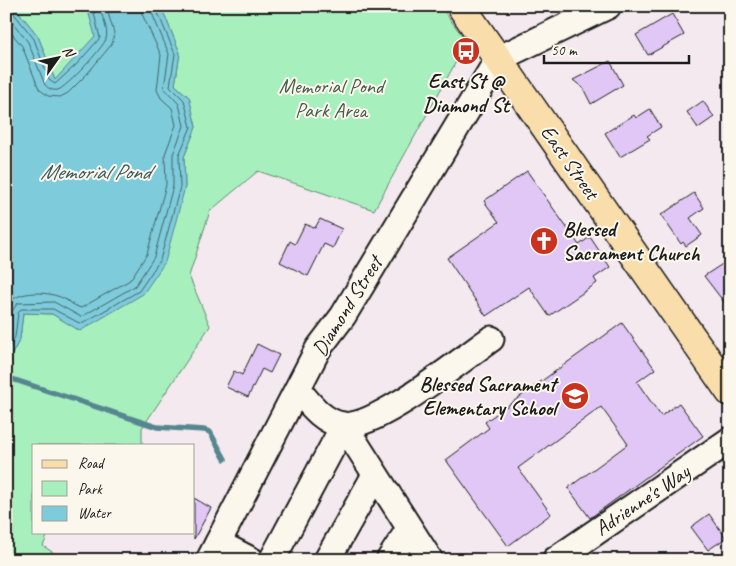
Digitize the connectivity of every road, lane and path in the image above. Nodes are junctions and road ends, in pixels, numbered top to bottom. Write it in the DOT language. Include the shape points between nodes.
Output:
graph roads {
  1 [pos="461,6"];
  2 [pos="608,6"];
  3 [pos="498,59"];
  4 [pos="491,338"];
  5 [pos="298,390"];
  6 [pos="730,392"];
  7 [pos="344,425"];
  8 [pos="730,440"];
  9 [pos="375,475"];
  10 [pos="409,529"];
  11 [pos="214,552"];
  12 [pos="251,560"];
  13 [pos="272,560"];
  14 [pos="327,560"];
  15 [pos="389,560"];
  16 [pos="430,560"];
  17 [pos="555,560"];
  1 -- 3 [label="main road, East Street"];
  2 -- 3 [label="street"];
  3 -- 5 [label="street, Diamond Street" via="342,316 318,349"];
  3 -- 6 [label="main road, East Street"];
  4 -- 7 [label="street" via="396,406 361,422"];
  5 -- 7 [label="street" via="315,410"];
  5 -- 11 [label="street, Diamond Street"];
  7 -- 9 [label="street"];
  7 -- 13 [label="street"];
  8 -- 17 [label="street, Adrienne's Way"];
  9 -- 10 [label="street"];
  9 -- 14 [label="street"];
  10 -- 15 [label="street"];
  10 -- 16 [label="street"];
  11 -- 12 [label="street"];
}
